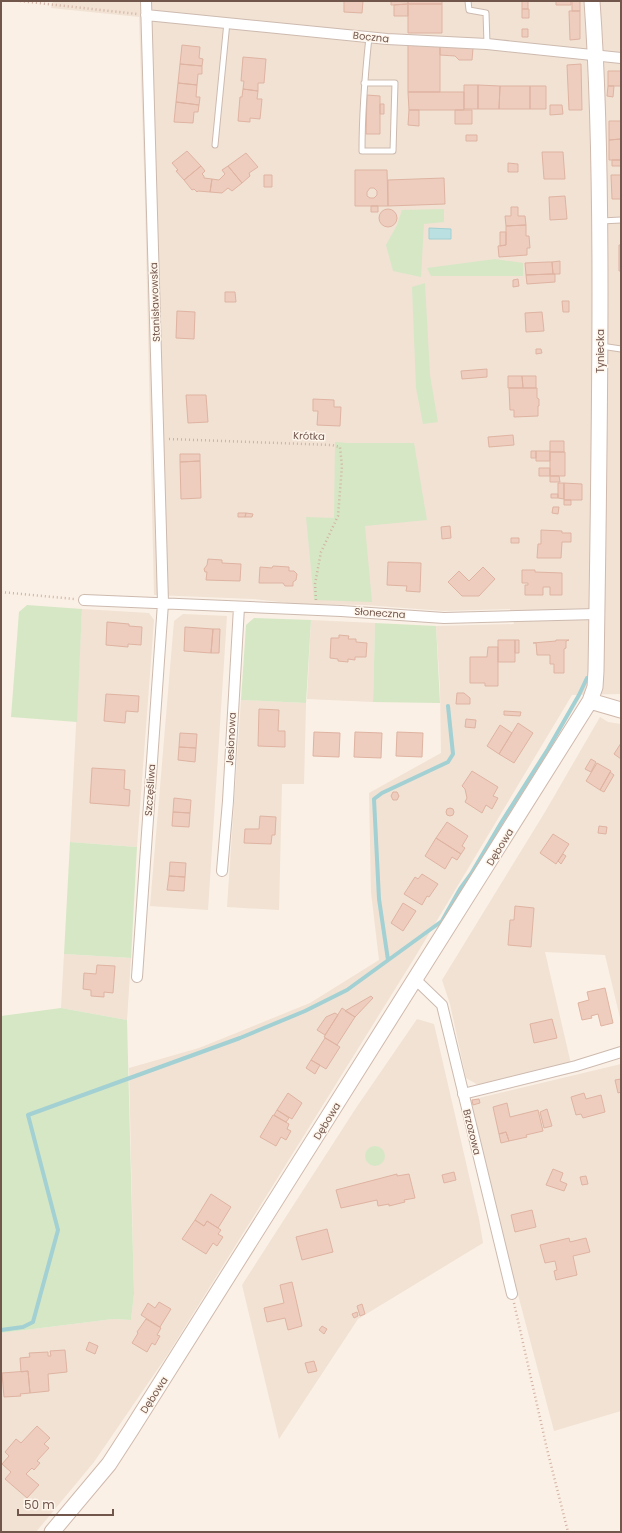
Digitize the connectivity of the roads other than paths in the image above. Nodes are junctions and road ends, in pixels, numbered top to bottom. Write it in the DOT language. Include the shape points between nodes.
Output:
graph roads {
  1 [pos="146,1"];
  2 [pos="468,1"];
  3 [pos="592,1"];
  4 [pos="146,15"];
  5 [pos="227,22"];
  6 [pos="369,37"];
  7 [pos="486,44"];
  8 [pos="596,55"];
  9 [pos="621,58"];
  10 [pos="364,83"];
  11 [pos="215,145"];
  12 [pos="621,220"];
  13 [pos="600,221"];
  14 [pos="600,346"];
  15 [pos="621,349"];
  16 [pos="84,600"];
  17 [pos="163,603"];
  18 [pos="239,607"];
  19 [pos="597,614"];
  20 [pos="590,701"];
  21 [pos="621,710"];
  22 [pos="222,870"];
  23 [pos="137,977"];
  24 [pos="416,979"];
  25 [pos="621,1052"];
  26 [pos="463,1094"];
  27 [pos="512,1294"];
  28 [pos="52,1532"];
  1 -- 4 [label="street, Stanisławowska"];
  2 -- 7 [label="lane" via="469,10 486,13"];
  3 -- 8 [label="street, Tyniecka"];
  4 -- 5 [label="street, Boczna"];
  4 -- 17 [label="street, Stanisławowska"];
  5 -- 6 [label="street, Boczna"];
  5 -- 11 [label="lane"];
  6 -- 7 [label="street, Boczna"];
  6 -- 10 [label="lane"];
  7 -- 8 [label="street, Boczna"];
  8 -- 9 [label="street, Boczna"];
  8 -- 13 [label="street, Tyniecka"];
  10 -- 10 [label="lane" via="362,151 393,151 395,83"];
  12 -- 13 [label="lane"];
  13 -- 14 [label="street, Tyniecka"];
  14 -- 15 [label="lane"];
  14 -- 19 [label="street, Tyniecka"];
  16 -- 17 [label="street, Słoneczna"];
  17 -- 18 [label="street, Słoneczna"];
  17 -- 23 [label="street, Szczęśliwa"];
  18 -- 19 [label="street, Słoneczna" via="444,618"];
  18 -- 22 [label="street, Jesionowa"];
  19 -- 20 [label="street, Tyniecka" via="595,687"];
  20 -- 21 [label="street"];
  20 -- 24 [label="street, Dębowa"];
  24 -- 26 [label="street, Brzozowa" via="442,1005"];
  24 -- 28 [label="street, Dębowa" via="128,1436 109,1464"];
  25 -- 26 [label="street"];
  26 -- 27 [label="street, Brzozowa"];
}
